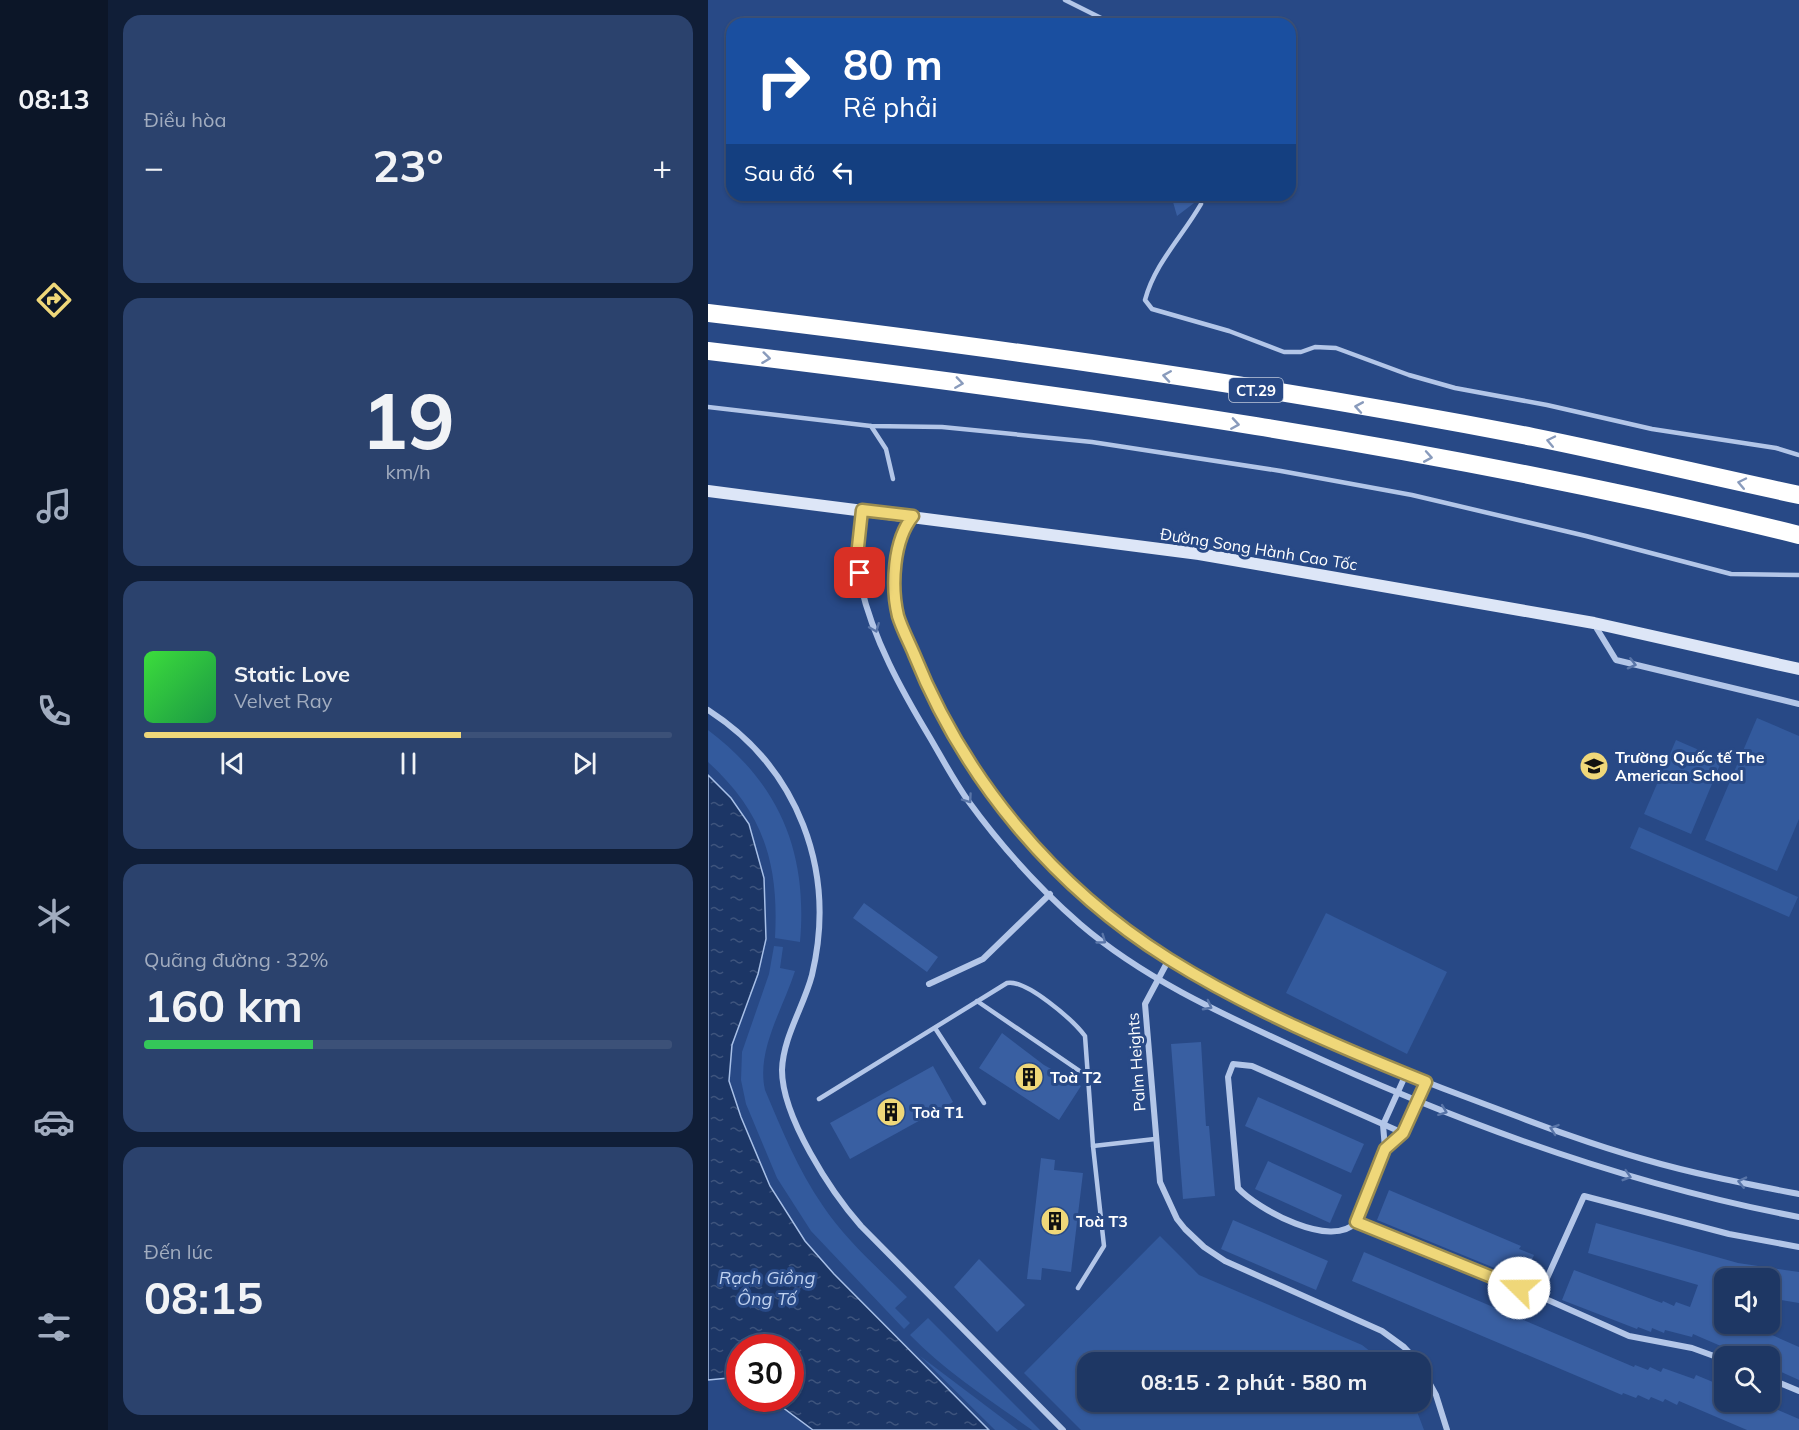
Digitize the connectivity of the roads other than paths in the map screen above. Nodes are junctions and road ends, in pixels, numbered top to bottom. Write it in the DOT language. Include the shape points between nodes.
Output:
graph roads {
  1 [pos="1065,0"];
  2 [pos="1101,18"];
  3 [pos="1201,204"];
  4 [pos="708,313"];
  5 [pos="708,351"];
  6 [pos="708,407"];
  7 [pos="871,426"];
  8 [pos="1799,455"];
  9 [pos="893,479"];
  10 [pos="708,491"];
  11 [pos="1799,495"];
  12 [pos="862,510"];
  13 [pos="913,516"];
  14 [pos="1796,534"];
  15 [pos="1799,575"];
  16 [pos="1594,623"];
  17 [pos="1799,669"];
  18 [pos="1799,704"];
  19 [pos="708,710"];
  20 [pos="1050,894"];
  21 [pos="1169,959"];
  22 [pos="1156,978"];
  23 [pos="929,984"];
  24 [pos="977,1002"];
  25 [pos="935,1028"];
  26 [pos="1406,1074"];
  27 [pos="1087,1076"];
  28 [pos="1426,1082"];
  29 [pos="1397,1093"];
  30 [pos="819,1099"];
  31 [pos="1418,1102"];
  32 [pos="984,1103"];
  33 [pos="1383,1125"];
  34 [pos="1403,1133"];
  35 [pos="1155,1139"];
  36 [pos="1092,1146"];
  37 [pos="1385,1149"];
  38 [pos="1799,1194"];
  39 [pos="1799,1217"];
  40 [pos="1356,1222"];
  41 [pos="1799,1247"];
  42 [pos="1078,1288"];
  43 [pos="1539,1296"];
  44 [pos="1408,1352"];
  45 [pos="1714,1356"];
  46 [pos="1780,1383"];
  47 [pos="1431,1385"];
  48 [pos="1799,1391"];
  49 [pos="1063,1430"];
  50 [pos="1447,1430"];
  1 -- 2 [label="lane"];
  3 -- 8 [label="lane" via="1148,287 1145,300 1152,309 1284,352 1335,348 1455,388"];
  11 -- 4 [label="highway, CT.29, one-way" via="1533,437 1252,389 900,336"];
  5 -- 14 [label="highway, CT.29, one-way" via="1020,391 1246,426 1525,474"];
  6 -- 7 [label="lane"];
  7 -- 9 [label="lane" via="886,448"];
  7 -- 15 [label="lane" via="942,427 1092,442 1281,471 1412,495 1731,574"];
  10 -- 12 [label="main road, Đường Song Hành Cao Tốc"];
  12 -- 13 [label="main road, Đường Song Hành Cao Tốc"];
  12 -- 20 [label="street, one-way" via="858,547 861,585 884,650 915,713 968,801 1020,865"];
  13 -- 16 [label="main road, Đường Song Hành Cao Tốc" via="1199,554"];
  13 -- 21 [label="street" via="896,551 898,616 928,689 976,774 1021,834 1074,886"];
  16 -- 17 [label="main road, Đường Song Hành Cao Tốc"];
  16 -- 18 [label="street, one-way" via="1616,660"];
  19 -- 49 [label="street" via="742,736 778,774 801,816 810,845 818,903 817,952 782,1070 790,1105 814,1158 829,1185 861,1226"];
  20 -- 22 [label="street, one-way" via="1081,925"];
  20 -- 23 [label="street" via="983,959"];
  21 -- 22 [label="street, Palm Heights"];
  21 -- 26 [label="street" via="1344,1049"];
  22 -- 29 [label="street, one-way" via="1221,1014"];
  22 -- 35 [label="street, Palm Heights" via="1145,1004"];
  24 -- 25 [label="lane"];
  24 -- 27 [label="lane"];
  24 -- 27 [label="lane" via="1013,982 1051,1005 1085,1036"];
  25 -- 30 [label="lane"];
  25 -- 32 [label="lane"];
  26 -- 28 [label="street"];
  26 -- 29 [label="street"];
  27 -- 36 [label="lane"];
  28 -- 31 [label="street"];
  38 -- 28 [label="street, one-way" via="1643,1159"];
  29 -- 31 [label="street"];
  29 -- 33 [label="street"];
  31 -- 34 [label="street"];
  31 -- 39 [label="street, one-way" via="1562,1156 1674,1190"];
  33 -- 34 [label="street"];
  33 -- 37 [label="street"];
  33 -- 40 [label="street" via="1252,1066 1233,1064 1228,1077 1238,1188 1249,1201 1320,1233 1336,1233"];
  34 -- 37 [label="street"];
  35 -- 36 [label="lane"];
  35 -- 44 [label="street, Palm Heights" via="1160,1182 1177,1219 1204,1247 1232,1264 1382,1331"];
  36 -- 42 [label="lane" via="1104,1246"];
  37 -- 40 [label="street"];
  40 -- 43 [label="street"];
  41 -- 43 [label="street" via="1729,1234 1584,1196"];
  43 -- 45 [label="street" via="1629,1336"];
  46 -- 48 [label="street"];
  47 -- 50 [label="street"];
}
